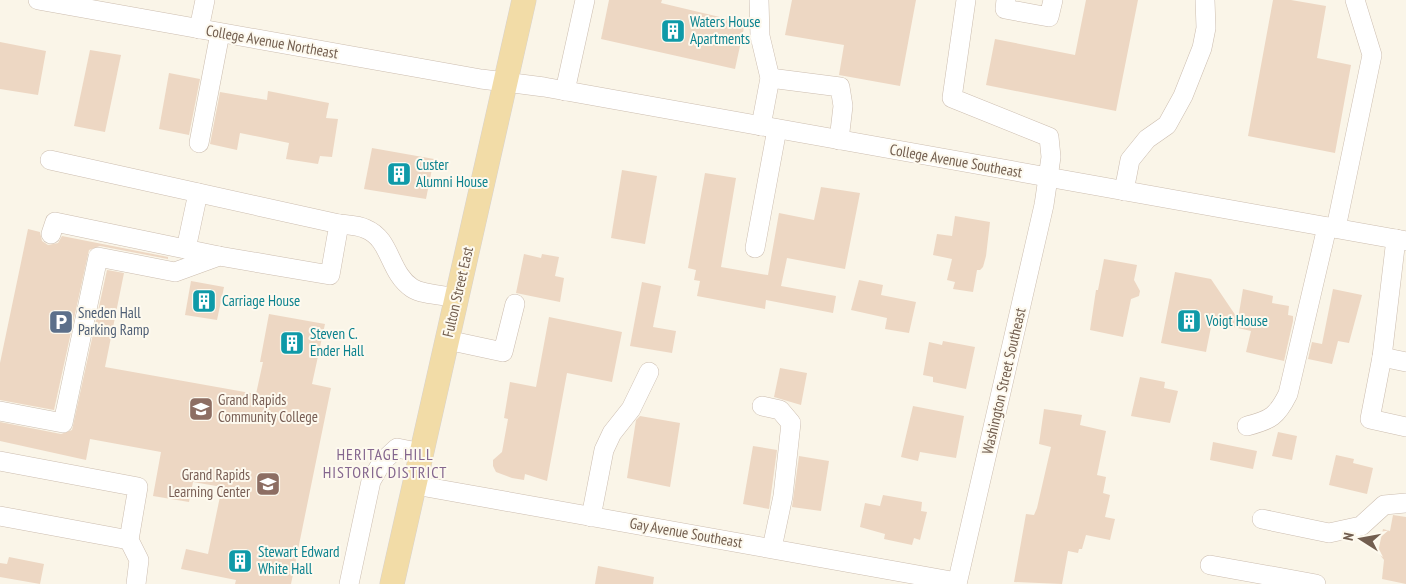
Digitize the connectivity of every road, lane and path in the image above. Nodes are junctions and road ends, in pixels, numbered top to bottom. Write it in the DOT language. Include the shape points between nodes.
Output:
graph roads {
  1 [pos="38,0"];
  2 [pos="205,0"];
  3 [pos="524,0"];
  4 [pos="585,0"];
  5 [pos="759,0"];
  6 [pos="966,0"];
  7 [pos="1006,0"];
  8 [pos="1053,0"];
  9 [pos="1206,0"];
  10 [pos="1355,0"];
  11 [pos="120,7"];
  12 [pos="199,29"];
  13 [pos="220,32"];
  14 [pos="770,78"];
  15 [pos="506,82"];
  16 [pos="565,91"];
  17 [pos="769,128"];
  18 [pos="839,140"];
  19 [pos="199,143"];
  20 [pos="50,160"];
  21 [pos="1050,178"];
  22 [pos="1124,191"];
  23 [pos="198,194"];
  24 [pos="339,224"];
  25 [pos="1332,228"];
  26 [pos="51,234"];
  27 [pos="1401,240"];
  28 [pos="755,248"];
  29 [pos="186,249"];
  30 [pos="219,256"];
  31 [pos="457,298"];
  32 [pos="515,304"];
  33 [pos="447,340"];
  34 [pos="1382,357"];
  35 [pos="1406,362"];
  36 [pos="649,372"];
  37 [pos="762,406"];
  38 [pos="0,411"];
  39 [pos="1247,426"];
  40 [pos="1406,427"];
  41 [pos="422,454"];
  42 [pos="0,461"];
  43 [pos="415,486"];
  44 [pos="1406,503"];
  45 [pos="0,516"];
  46 [pos="591,517"];
  47 [pos="1262,519"];
  48 [pos="129,540"];
  49 [pos="772,548"];
  50 [pos="1210,565"];
  51 [pos="957,583"];
  52 [pos="136,584"];
  53 [pos="350,584"];
  54 [pos="392,584"];
  55 [pos="1316,584"];
  1 -- 11 [label="street, College Avenue Northeast"];
  2 -- 12 [label="street"];
  3 -- 15 [label="main road, Fulton Street East"];
  4 -- 16 [label="street"];
  5 -- 14 [label="street" via="760,36"];
  6 -- 21 [label="street, Washington Street Southeast" via="952,98 1049,137 1052,157"];
  7 -- 8 [label="street" via="1005,9 1049,17"];
  9 -- 22 [label="street" via="1202,48 1183,96 1168,125 1147,139 1130,160"];
  10 -- 25 [label="street" via="1372,55"];
  11 -- 12 [label="street, College Avenue Northeast"];
  12 -- 13 [label="street, College Avenue Northeast"];
  13 -- 15 [label="street, College Avenue Northeast"];
  13 -- 19 [label="street"];
  14 -- 17 [label="street"];
  14 -- 18 [label="street" via="840,87 843,106"];
  15 -- 16 [label="street, College Avenue Southeast"];
  15 -- 31 [label="main road, Fulton Street East"];
  16 -- 17 [label="street, College Avenue Southeast"];
  17 -- 18 [label="street, College Avenue Southeast"];
  17 -- 28 [label="street"];
  18 -- 21 [label="street, College Avenue Southeast"];
  20 -- 23 [label="street"];
  21 -- 22 [label="street, College Avenue Southeast"];
  21 -- 51 [label="street, Washington Street Southeast"];
  22 -- 25 [label="street, College Avenue Southeast"];
  23 -- 24 [label="street"];
  23 -- 29 [label="street"];
  24 -- 30 [label="street" via="330,275"];
  24 -- 31 [label="street" via="366,229 374,234 384,244 401,279 414,289"];
  25 -- 27 [label="street, College Avenue Southeast"];
  25 -- 39 [label="street" via="1288,394 1268,421"];
  26 -- 29 [label="street" via="54,222 107,239"];
  27 -- 34 [label="street"];
  29 -- 30 [label="street"];
  30 -- 38 [label="street" via="175,272 98,257 63,423"];
  31 -- 33 [label="main road, Fulton Street East"];
  32 -- 33 [label="street" via="503,352"];
  33 -- 41 [label="main road, Fulton Street East"];
  34 -- 35 [label="street"];
  34 -- 40 [label="street" via="1370,419"];
  36 -- 46 [label="street" via="631,409 612,433 604,450"];
  37 -- 49 [label="street" via="780,410 791,423 783,496"];
  41 -- 43 [label="main road, Fulton Street East"];
  41 -- 53 [label="street" via="397,448 376,471"];
  42 -- 48 [label="street" via="138,487"];
  43 -- 46 [label="street, Gay Avenue Southeast"];
  43 -- 54 [label="main road, Fulton Street East"];
  44 -- 47 [label="street" via="1384,505 1361,526 1329,533"];
  45 -- 48 [label="street"];
  46 -- 49 [label="street, Gay Avenue Southeast"];
  48 -- 52 [label="street" via="139,560"];
  49 -- 51 [label="street, Gay Avenue Southeast"];
  50 -- 55 [label="street"];
}
